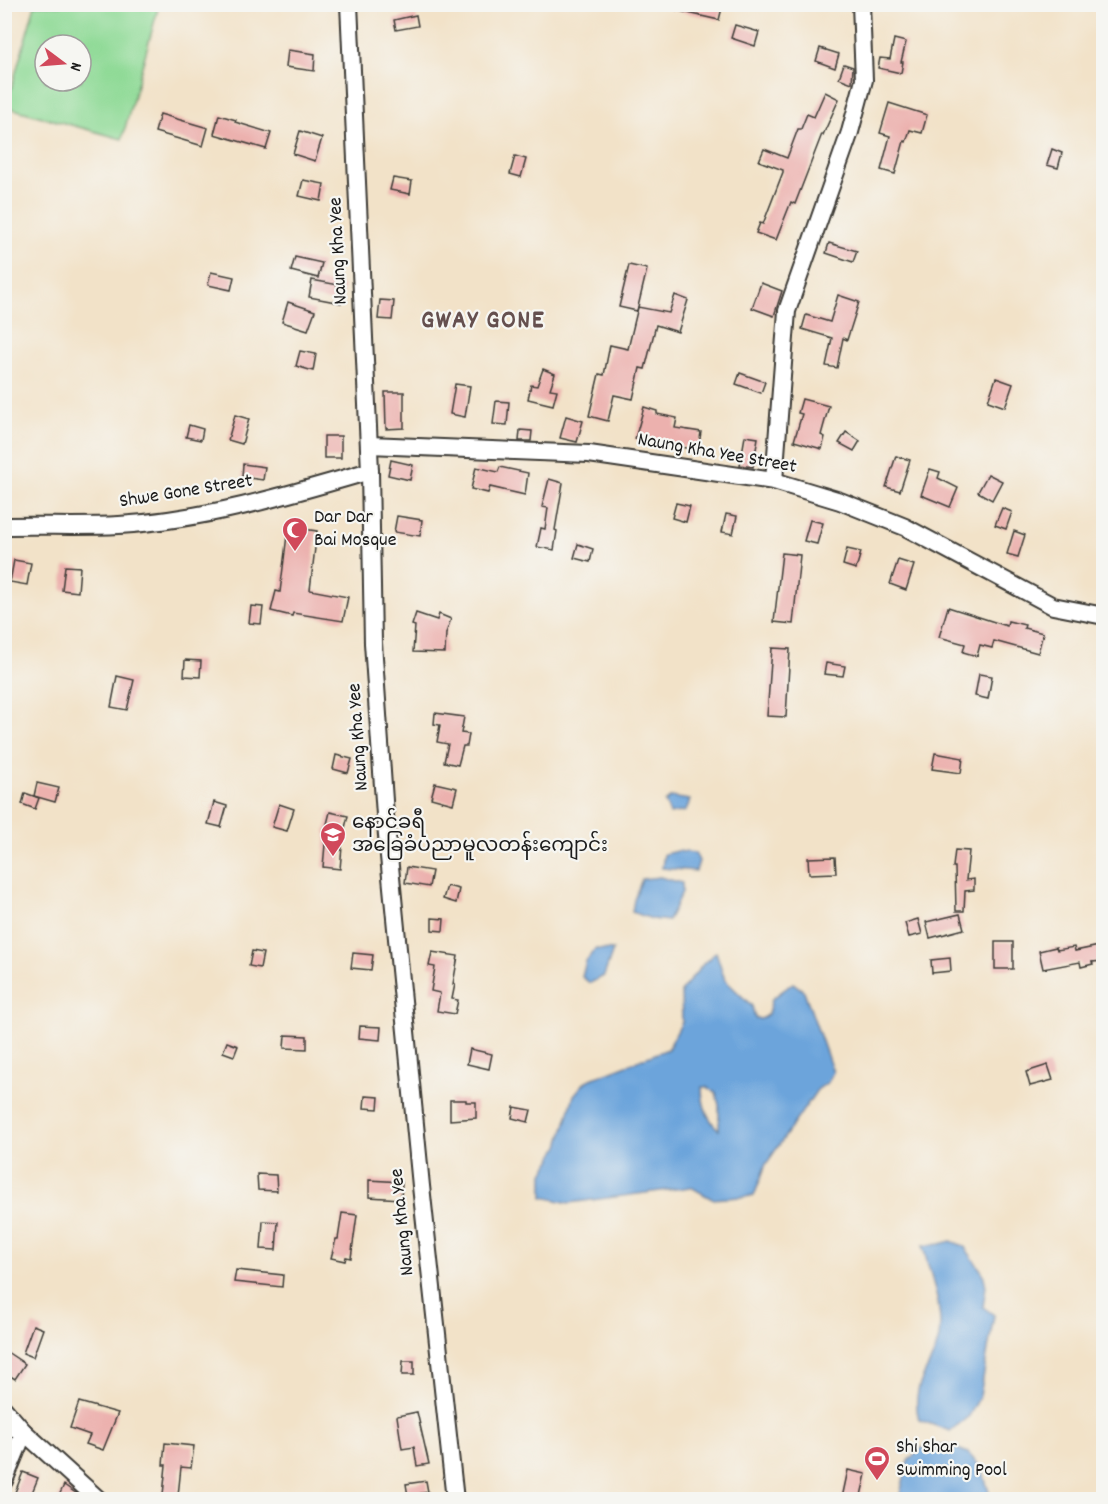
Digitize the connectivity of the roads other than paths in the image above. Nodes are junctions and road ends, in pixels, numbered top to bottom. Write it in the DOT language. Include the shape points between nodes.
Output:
graph roads {
  1 [pos="349,4"];
  2 [pos="861,4"];
  3 [pos="369,445"];
  4 [pos="370,471"];
  5 [pos="774,481"];
  6 [pos="4,526"];
  7 [pos="1104,616"];
  8 [pos="4,1409"];
  9 [pos="4,1424"];
  10 [pos="24,1432"];
  11 [pos="4,1481"];
  12 [pos="99,1500"];
  13 [pos="455,1500"];
  1 -- 3 [label="street, Naung Kha Yee"];
  2 -- 5 [label="street" via="864,80 788,311"];
  3 -- 4 [label="street, Naung Kha Yee"];
  3 -- 5 [label="street, Naung Kha Yee Street" via="589,454"];
  4 -- 6 [label="street, Shwe Gone Street" via="286,496 203,514 120,525"];
  4 -- 13 [label="street, Naung Kha Yee" via="374,643 385,815"];
  5 -- 7 [label="street, Naung Kha Yee Street" via="840,501 904,528 1053,606"];
  8 -- 10 [label="street"];
  9 -- 10 [label="street"];
  10 -- 11 [label="street"];
  10 -- 12 [label="street"];
}
